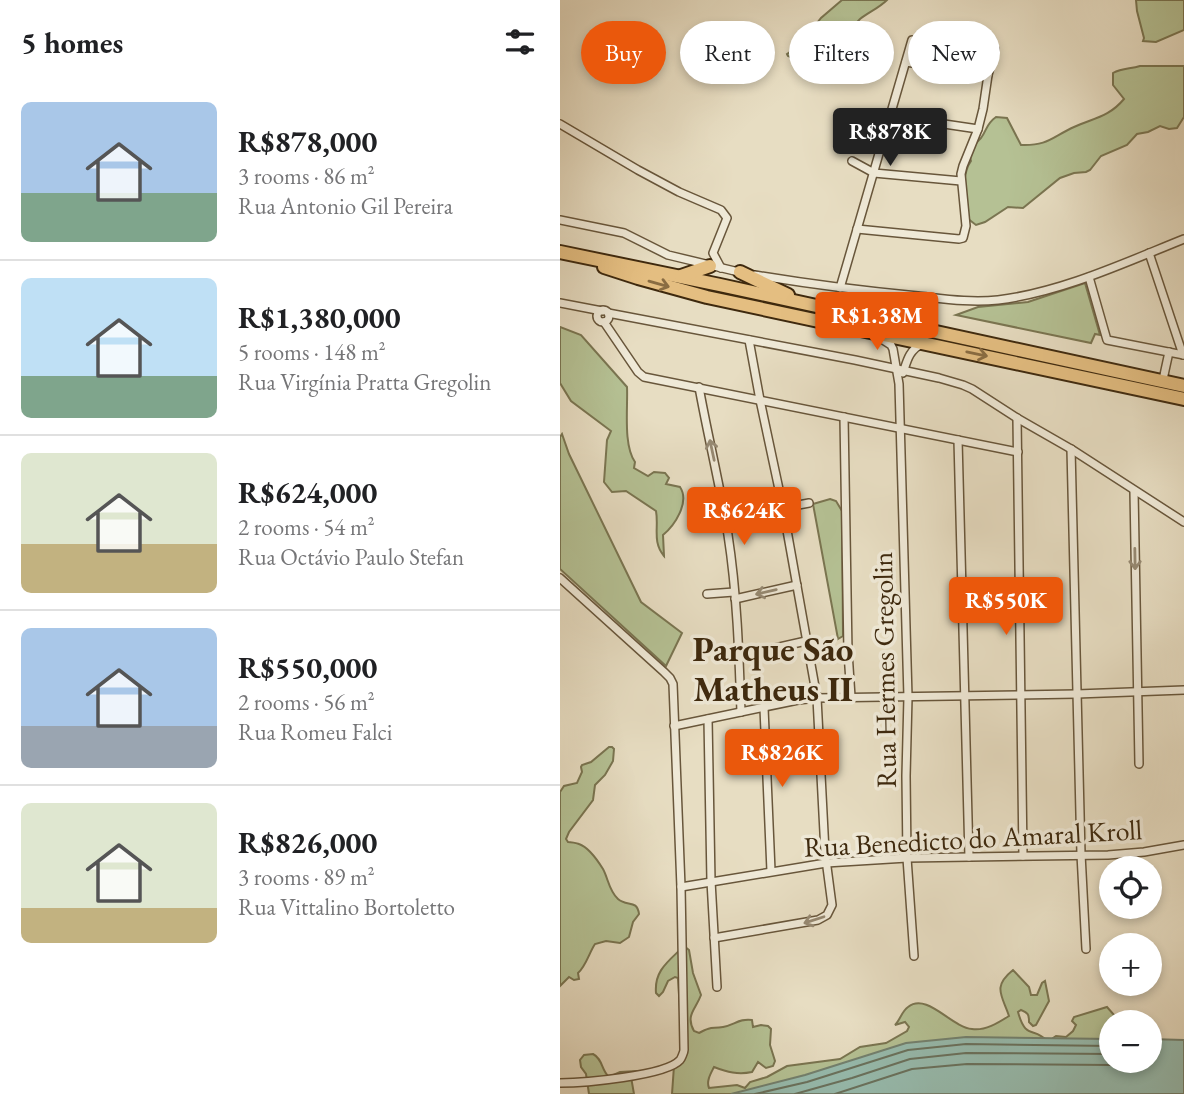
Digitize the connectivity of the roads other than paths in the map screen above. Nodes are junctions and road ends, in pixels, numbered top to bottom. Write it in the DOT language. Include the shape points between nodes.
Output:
graph roads {
  1 [pos="908,55"];
  2 [pos="906,62"];
  3 [pos="987,84"];
  4 [pos="890,116"];
  5 [pos="560,124"];
  6 [pos="978,129"];
  7 [pos="852,161"];
  8 [pos="874,173"];
  9 [pos="961,181"];
  10 [pos="560,220"];
  11 [pos="857,229"];
  12 [pos="1184,239"];
  13 [pos="566,253"];
  14 [pos="1149,253"];
  15 [pos="716,267"];
  16 [pos="740,272"];
  17 [pos="679,276"];
  18 [pos="1089,277"];
  19 [pos="839,288"];
  20 [pos="560,303"];
  21 [pos="807,305"];
  22 [pos="605,312"];
  23 [pos="864,330"];
  24 [pos="749,340"];
  25 [pos="924,343"];
  26 [pos="1169,352"];
  27 [pos="895,354"];
  28 [pos="1183,355"];
  29 [pos="1078,363"];
  30 [pos="885,367"];
  31 [pos="900,370"];
  32 [pos="1164,375"];
  33 [pos="1184,380"];
  34 [pos="1184,386"];
  35 [pos="699,387"];
  36 [pos="1184,399"];
  37 [pos="760,400"];
  38 [pos="844,417"];
  39 [pos="1017,418"];
  40 [pos="901,428"];
  41 [pos="958,440"];
  42 [pos="1071,449"];
  43 [pos="1018,452"];
  44 [pos="1134,491"];
  45 [pos="808,503"];
  46 [pos="783,508"];
  47 [pos="1184,522"];
  48 [pos="560,578"];
  49 [pos="797,585"];
  50 [pos="707,594"];
  51 [pos="735,595"];
  52 [pos="806,641"];
  53 [pos="739,656"];
  54 [pos="1184,690"];
  55 [pos="1137,691"];
  56 [pos="1021,694"];
  57 [pos="1077,694"];
  58 [pos="965,696"];
  59 [pos="851,697"];
  60 [pos="908,697"];
  61 [pos="817,698"];
  62 [pos="764,708"];
  63 [pos="741,712"];
  64 [pos="708,719"];
  65 [pos="674,726"];
  66 [pos="1139,764"];
  67 [pos="1184,845"];
  68 [pos="1081,855"];
  69 [pos="1023,856"];
  70 [pos="969,857"];
  71 [pos="907,858"];
  72 [pos="826,863"];
  73 [pos="771,871"];
  74 [pos="711,881"];
  75 [pos="681,887"];
  76 [pos="714,938"];
  77 [pos="1086,949"];
  78 [pos="914,956"];
  79 [pos="717,987"];
  80 [pos="560,1083"];
  1 -- 2 [label="street"];
  2 -- 4 [label="street"];
  3 -- 6 [label="street"];
  4 -- 6 [label="street"];
  4 -- 8 [label="street"];
  5 -- 15 [label="street" via="721,210 727,218 713,253"];
  6 -- 9 [label="street"];
  7 -- 8 [label="street"];
  8 -- 9 [label="street"];
  8 -- 11 [label="street"];
  9 -- 11 [label="street" via="963,238"];
  10 -- 15 [label="street" via="624,233 668,256"];
  11 -- 19 [label="street"];
  12 -- 14 [label="street"];
  13 -- 17 [label="highway"];
  13 -- 23 [label="highway, one-way" via="676,289"];
  14 -- 18 [label="street"];
  14 -- 28 [label="street"];
  15 -- 16 [label="street"];
  15 -- 17 [label="highway"];
  16 -- 19 [label="street"];
  16 -- 21 [label="highway"];
  17 -- 21 [label="highway"];
  18 -- 19 [label="street" via="1041,292 980,301"];
  18 -- 26 [label="street" via="1107,341"];
  20 -- 22 [label="street"];
  21 -- 29 [label="highway"];
  22 -- 24 [label="street"];
  22 -- 35 [label="street" via="598,318 641,375"];
  23 -- 25 [label="highway"];
  23 -- 27 [label="street" via="886,340"];
  24 -- 30 [label="street"];
  24 -- 37 [label="street"];
  25 -- 31 [label="street" via="912,350"];
  25 -- 36 [label="highway, one-way"];
  26 -- 28 [label="street"];
  26 -- 32 [label="street"];
  27 -- 30 [label="street"];
  27 -- 31 [label="street, Rua Hermes Gregolin"];
  29 -- 32 [label="highway" via="1105,363"];
  29 -- 34 [label="highway"];
  30 -- 31 [label="street"];
  31 -- 39 [label="street" via="972,388"];
  31 -- 40 [label="street, Rua Hermes Gregolin"];
  32 -- 33 [label="highway"];
  35 -- 37 [label="street"];
  51 -- 35 [label="street, one-way"];
  37 -- 38 [label="street"];
  37 -- 46 [label="street"];
  38 -- 40 [label="street"];
  38 -- 59 [label="street"];
  39 -- 42 [label="street"];
  39 -- 43 [label="street"];
  40 -- 41 [label="street"];
  40 -- 60 [label="street, Rua Hermes Gregolin"];
  41 -- 43 [label="street"];
  41 -- 58 [label="street"];
  42 -- 44 [label="street"];
  42 -- 57 [label="street"];
  43 -- 56 [label="street"];
  44 -- 47 [label="street"];
  44 -- 55 [label="street, one-way"];
  45 -- 46 [label="street"];
  46 -- 49 [label="street"];
  48 -- 65 [label="street" via="670,678"];
  49 -- 51 [label="street, one-way"];
  49 -- 52 [label="street"];
  50 -- 51 [label="street"];
  51 -- 53 [label="street"];
  52 -- 53 [label="street"];
  52 -- 61 [label="street"];
  53 -- 63 [label="street"];
  54 -- 55 [label="street"];
  55 -- 57 [label="street"];
  55 -- 66 [label="street"];
  56 -- 57 [label="street"];
  56 -- 58 [label="street"];
  56 -- 69 [label="street"];
  57 -- 68 [label="street"];
  58 -- 60 [label="street"];
  58 -- 70 [label="street"];
  59 -- 60 [label="street"];
  59 -- 61 [label="street"];
  60 -- 71 [label="street, Rua Hermes Gregolin"];
  61 -- 62 [label="street"];
  61 -- 72 [label="street"];
  62 -- 63 [label="street"];
  62 -- 73 [label="street"];
  63 -- 64 [label="street"];
  64 -- 65 [label="street"];
  64 -- 74 [label="street"];
  65 -- 75 [label="street"];
  67 -- 68 [label="street, Rua Benedicto do Amaral Kroll"];
  68 -- 69 [label="street, Rua Benedicto do Amaral Kroll"];
  68 -- 77 [label="street"];
  69 -- 70 [label="street, Rua Benedicto do Amaral Kroll"];
  70 -- 71 [label="street, Rua Benedicto do Amaral Kroll"];
  71 -- 72 [label="street, Rua Benedicto do Amaral Kroll"];
  71 -- 78 [label="street, Rua Hermes Gregolin"];
  72 -- 73 [label="street, Rua Benedicto do Amaral Kroll"];
  72 -- 76 [label="street, one-way" via="832,905 823,918"];
  73 -- 74 [label="street, Rua Benedicto do Amaral Kroll"];
  74 -- 75 [label="street, Rua Benedicto do Amaral Kroll"];
  74 -- 76 [label="street"];
  75 -- 80 [label="street" via="681,1058 654,1071"];
  76 -- 79 [label="street"];
}
